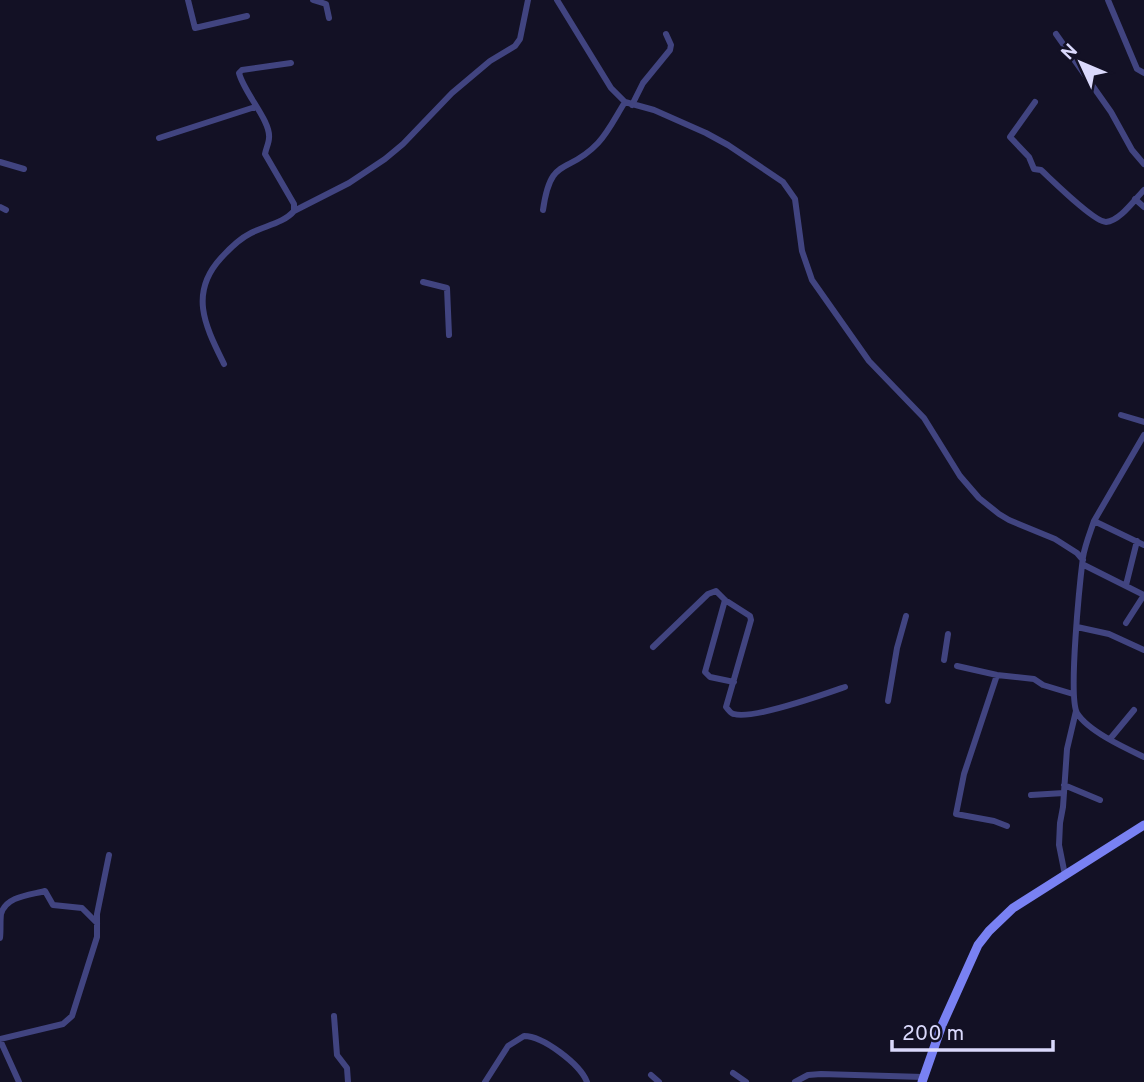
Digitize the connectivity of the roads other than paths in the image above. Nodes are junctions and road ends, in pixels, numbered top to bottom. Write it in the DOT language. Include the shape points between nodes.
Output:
graph roads {
  1 [pos="188,0"];
  2 [pos="313,0"];
  3 [pos="528,0"];
  4 [pos="557,0"];
  5 [pos="1108,0"];
  6 [pos="247,16"];
  7 [pos="329,18"];
  8 [pos="666,34"];
  9 [pos="1056,34"];
  10 [pos="291,63"];
  11 [pos="1144,73"];
  12 [pos="625,102"];
  13 [pos="1035,102"];
  14 [pos="632,105"];
  15 [pos="255,107"];
  16 [pos="159,138"];
  17 [pos="0,162"];
  18 [pos="1144,164"];
  19 [pos="23,169"];
  20 [pos="1144,190"];
  21 [pos="1135,199"];
  22 [pos="1144,207"];
  23 [pos="543,210"];
  24 [pos="294,211"];
  25 [pos="423,282"];
  26 [pos="449,335"];
  27 [pos="224,364"];
  28 [pos="1121,415"];
  29 [pos="1144,422"];
  30 [pos="1144,435"];
  31 [pos="1094,521"];
  32 [pos="1141,543"];
  33 [pos="1083,563"];
  34 [pos="1126,585"];
  35 [pos="725,600"];
  36 [pos="906,616"];
  37 [pos="1126,623"];
  38 [pos="1077,627"];
  39 [pos="948,634"];
  40 [pos="653,647"];
  41 [pos="1144,650"];
  42 [pos="944,660"];
  43 [pos="957,666"];
  44 [pos="997,675"];
  45 [pos="734,682"];
  46 [pos="845,687"];
  47 [pos="1073,694"];
  48 [pos="888,701"];
  49 [pos="1134,710"];
  50 [pos="1076,711"];
  51 [pos="1110,739"];
  52 [pos="1144,757"];
  53 [pos="1064,785"];
  54 [pos="1064,793"];
  55 [pos="1031,794"];
  56 [pos="1100,800"];
  57 [pos="1144,825"];
  58 [pos="1007,826"];
  59 [pos="109,855"];
  60 [pos="1065,875"];
  61 [pos="97,923"];
  62 [pos="0,938"];
  63 [pos="334,1016"];
  64 [pos="0,1039"];
  65 [pos="733,1073"];
  66 [pos="651,1075"];
  67 [pos="922,1080"];
  68 [pos="19,1082"];
  69 [pos="348,1082"];
  70 [pos="485,1082"];
  71 [pos="586,1082"];
  72 [pos="659,1082"];
  73 [pos="746,1082"];
  74 [pos="795,1082"];
  1 -- 6 [label="street" via="195,28"];
  2 -- 7 [label="street" via="326,4"];
  3 -- 24 [label="street" via="515,46 452,93 385,159"];
  4 -- 12 [label="street" via="611,88"];
  5 -- 11 [label="street" via="1137,69"];
  8 -- 14 [label="street" via="670,50"];
  9 -- 18 [label="street"];
  10 -- 15 [label="street" via="240,71"];
  12 -- 14 [label="street"];
  12 -- 23 [label="street" via="598,143 551,176"];
  13 -- 21 [label="street" via="1010,137 1034,169 1041,170 1101,221 1116,217"];
  14 -- 33 [label="street" via="706,133 783,182 795,199 811,280 869,361 924,418 979,498 999,513 1066,545"];
  15 -- 16 [label="street"];
  15 -- 24 [label="street" via="268,126 267,158"];
  17 -- 19 [label="street"];
  20 -- 21 [label="street"];
  21 -- 22 [label="street"];
  24 -- 27 [label="street" via="289,218 240,239 211,271 203,314"];
  25 -- 26 [label="street" via="448,290"];
  28 -- 29 [label="street"];
  30 -- 31 [label="street"];
  31 -- 32 [label="street"];
  31 -- 33 [label="street"];
  32 -- 34 [label="street"];
  33 -- 34 [label="street"];
  33 -- 38 [label="street"];
  34 -- 37 [label="street" via="1144,595"];
  35 -- 40 [label="street" via="712,592"];
  35 -- 45 [label="street" via="751,620"];
  35 -- 45 [label="street" via="705,672"];
  36 -- 48 [label="street"];
  38 -- 41 [label="street"];
  38 -- 47 [label="street"];
  39 -- 42 [label="street"];
  43 -- 44 [label="street"];
  44 -- 47 [label="street" via="1034,679"];
  44 -- 58 [label="street" via="964,774 956,814"];
  45 -- 46 [label="street" via="726,707 735,715"];
  47 -- 50 [label="street"];
  49 -- 51 [label="street"];
  50 -- 51 [label="street"];
  50 -- 53 [label="street" via="1066,749"];
  51 -- 52 [label="street"];
  53 -- 54 [label="street"];
  53 -- 56 [label="street"];
  54 -- 55 [label="street"];
  54 -- 60 [label="street" via="1059,845"];
  57 -- 60 [label="main road"];
  59 -- 61 [label="street"];
  60 -- 67 [label="main road" via="1001,917 978,945"];
  61 -- 62 [label="street" via="82,908 53,905 45,891 8,903 1,911"];
  61 -- 64 [label="street" via="96,943 68,1021"];
  63 -- 69 [label="street" via="337,1055 347,1068"];
  64 -- 68 [label="street"];
  65 -- 73 [label="street"];
  66 -- 72 [label="street"];
  67 -- 74 [label="street" via="821,1074"];
  70 -- 71 [label="street" via="509,1046 524,1035 563,1055 583,1072"];
}
